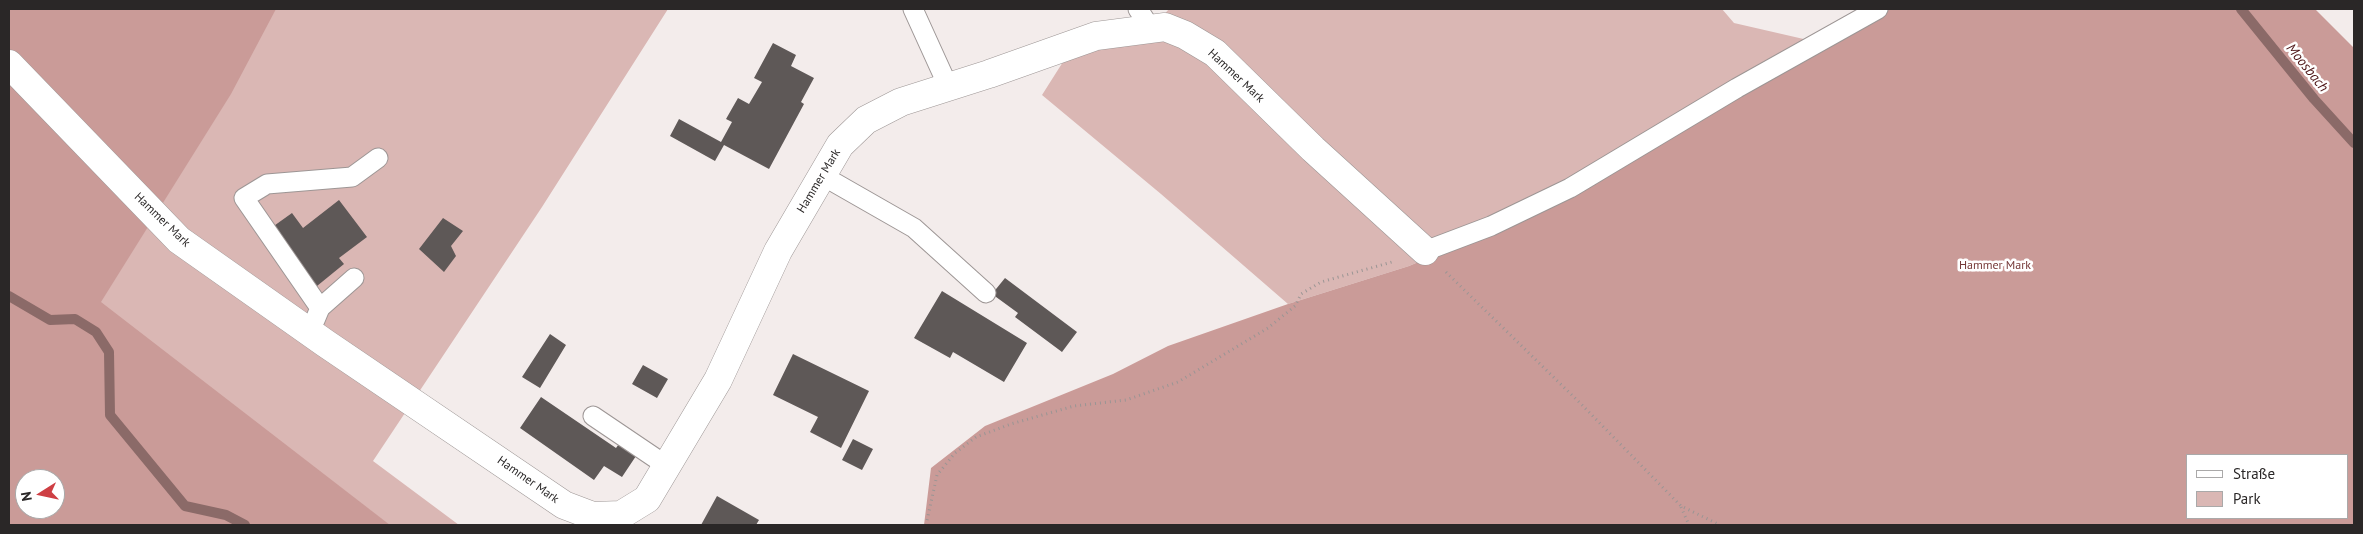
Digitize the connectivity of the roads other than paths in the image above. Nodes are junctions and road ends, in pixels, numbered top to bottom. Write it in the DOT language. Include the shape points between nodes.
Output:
graph roads {
  1 [pos="913,9"];
  2 [pos="1878,9"];
  3 [pos="1145,19"];
  4 [pos="9,64"];
  5 [pos="948,86"];
  6 [pos="378,158"];
  7 [pos="824,176"];
  8 [pos="1425,251"];
  9 [pos="354,278"];
  10 [pos="986,293"];
  11 [pos="315,320"];
  12 [pos="593,416"];
  13 [pos="667,466"];
  1 -- 5 [label="lane"];
  2 -- 8 [label="lane" via="1737,88 1570,188 1492,226"];
  3 -- 5 [label="street, Hammer Mark"];
  3 -- 8 [label="street, Hammer Mark" via="1185,35 1215,54 1313,150"];
  4 -- 11 [label="street, Hammer Mark" via="179,240"];
  5 -- 7 [label="street, Hammer Mark" via="901,102 866,120 840,145"];
  6 -- 11 [label="lane" via="352,177 267,184 244,198"];
  7 -- 10 [label="lane" via="914,228"];
  7 -- 13 [label="street, Hammer Mark" via="778,251 718,380"];
  9 -- 11 [label="lane"];
  11 -- 13 [label="street, Hammer Mark" via="564,506 593,516 621,515 646,499"];
  12 -- 13 [label="lane"];
}
